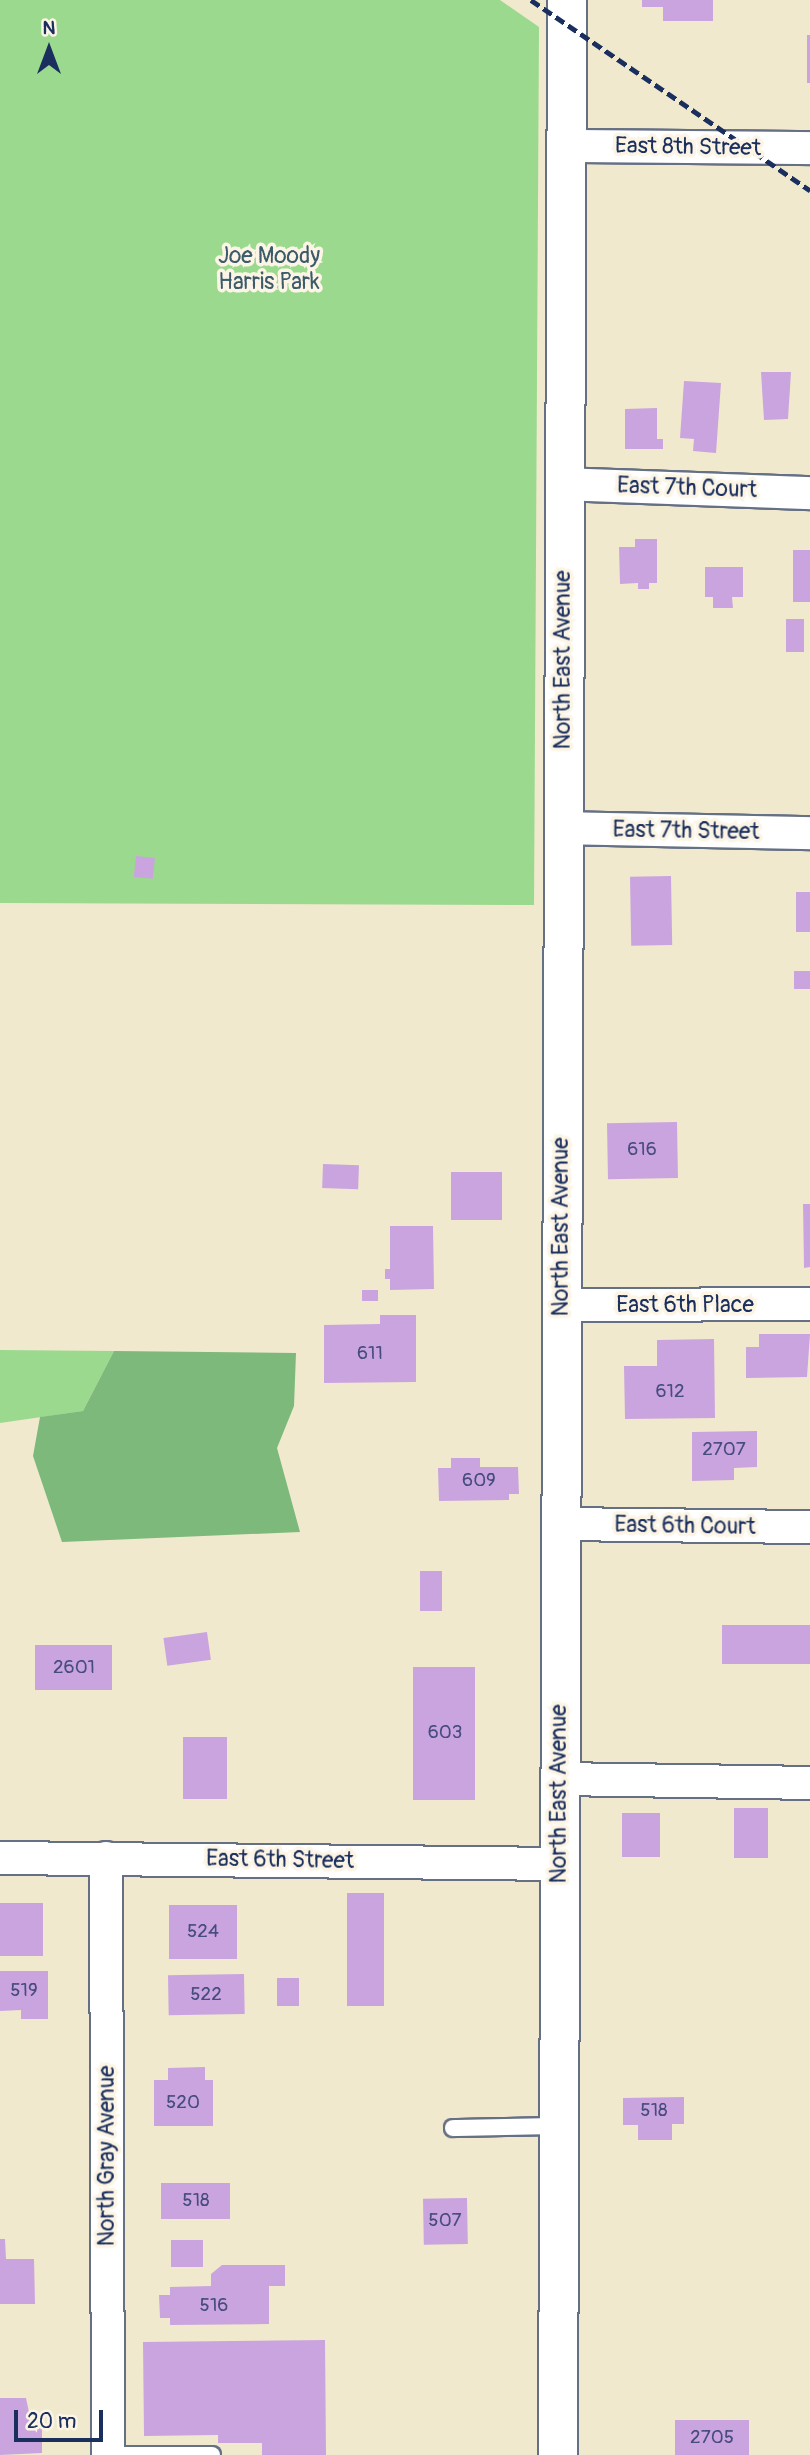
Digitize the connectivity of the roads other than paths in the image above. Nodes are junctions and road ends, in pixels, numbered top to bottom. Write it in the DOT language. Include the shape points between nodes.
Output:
graph roads {
  1 [pos="567,0"];
  2 [pos="566,146"];
  3 [pos="810,148"];
  4 [pos="563,484"];
  5 [pos="810,492"];
  6 [pos="562,828"];
  7 [pos="810,833"];
  8 [pos="810,1304"];
  9 [pos="561,1305"];
  10 [pos="560,1524"];
  11 [pos="810,1527"];
  12 [pos="559,1779"];
  13 [pos="810,1783"];
  14 [pos="0,1858"];
  15 [pos="106,1858"];
  16 [pos="559,1864"];
  17 [pos="558,2126"];
  18 [pos="453,2128"];
  19 [pos="108,2455"];
  20 [pos="212,2455"];
  21 [pos="558,2455"];
  1 -- 2 [label="main road, North East Avenue"];
  2 -- 3 [label="street, East 8th Street"];
  2 -- 4 [label="main road, North East Avenue"];
  4 -- 5 [label="street, East 7th Court"];
  4 -- 6 [label="main road, North East Avenue"];
  6 -- 7 [label="street, East 7th Street"];
  6 -- 9 [label="main road, North East Avenue"];
  8 -- 9 [label="street, East 6th Place"];
  9 -- 10 [label="main road, North East Avenue"];
  10 -- 11 [label="street, East 6th Court"];
  10 -- 12 [label="main road, North East Avenue"];
  12 -- 13 [label="street"];
  12 -- 16 [label="main road, North East Avenue"];
  14 -- 15 [label="street, East 6th Street"];
  15 -- 16 [label="street, East 6th Street"];
  15 -- 19 [label="street, North Gray Avenue"];
  16 -- 17 [label="main road, North East Avenue"];
  17 -- 18 [label="lane"];
  17 -- 21 [label="main road, North East Avenue"];
  19 -- 20 [label="lane"];
}
